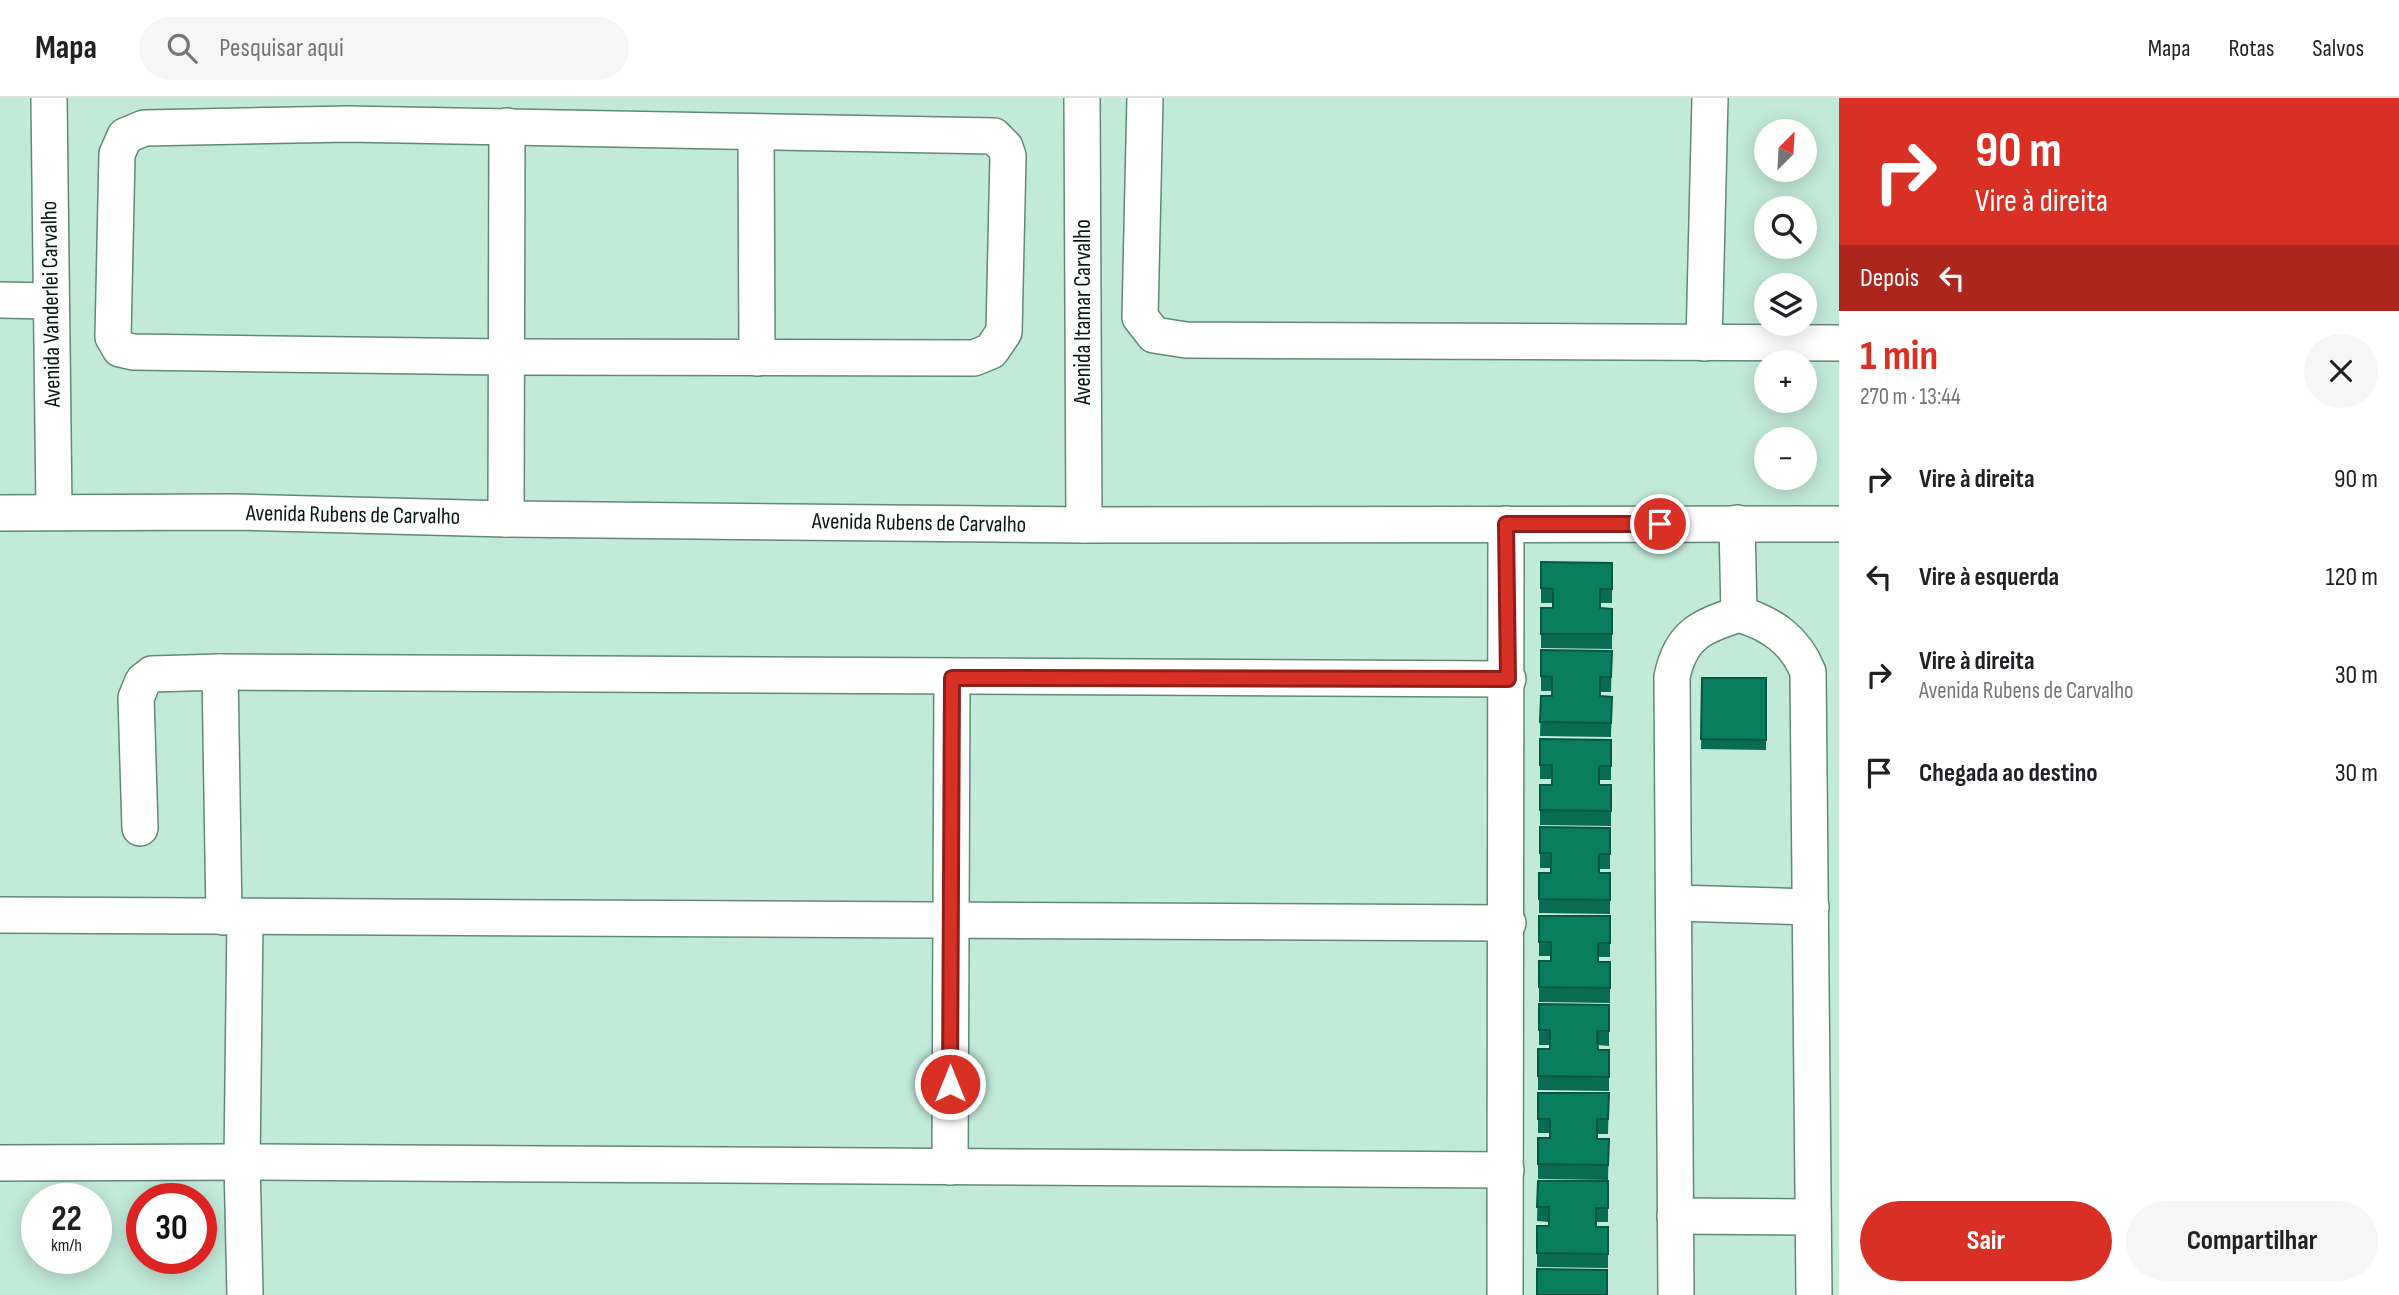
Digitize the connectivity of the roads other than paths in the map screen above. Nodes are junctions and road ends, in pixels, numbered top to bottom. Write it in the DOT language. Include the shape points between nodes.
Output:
graph roads {
  1 [pos="49,98"];
  2 [pos="1082,98"];
  3 [pos="1145,98"];
  4 [pos="1710,98"];
  5 [pos="551,112"];
  6 [pos="487,116"];
  7 [pos="756,133"];
  8 [pos="0,300"];
  9 [pos="51,301"];
  10 [pos="1704,343"];
  11 [pos="1839,343"];
  12 [pos="505,357"];
  13 [pos="757,358"];
  14 [pos="54,511"];
  15 [pos="0,513"];
  16 [pos="506,519"];
  17 [pos="1737,523"];
  18 [pos="1506,524"];
  19 [pos="1839,524"];
  20 [pos="1084,525"];
  21 [pos="1739,614"];
  22 [pos="220,672"];
  23 [pos="952,678"];
  24 [pos="1508,679"];
  25 [pos="140,828"];
  26 [pos="1675,903"];
  27 [pos="1811,907"];
  28 [pos="0,915"];
  29 [pos="235,918"];
  30 [pos="951,920"];
  31 [pos="1508,923"];
  32 [pos="242,1162"];
  33 [pos="0,1163"];
  34 [pos="950,1167"];
  35 [pos="1506,1170"];
  36 [pos="1675,1216"];
  37 [pos="1813,1217"];
  38 [pos="245,1295"];
  39 [pos="1505,1295"];
  40 [pos="1676,1295"];
  41 [pos="1814,1295"];
  1 -- 9 [label="street, Avenida Vanderlei Carvalho"];
  2 -- 20 [label="street, Avenida Itamar Carvalho"];
  3 -- 10 [label="street" via="1140,317 1154,335 1186,340"];
  4 -- 10 [label="street"];
  5 -- 6 [label="street"];
  5 -- 7 [label="street"];
  6 -- 12 [label="street"];
  6 -- 12 [label="street" via="144,128 130,133 121,140 117,155 113,337 120,349 133,352"];
  7 -- 13 [label="street"];
  7 -- 13 [label="street" via="984,135 1001,140 1008,156 1004,332 991,351 974,358"];
  8 -- 9 [label="street"];
  9 -- 14 [label="street, Avenida Vanderlei Carvalho"];
  10 -- 11 [label="street"];
  12 -- 13 [label="street"];
  12 -- 16 [label="street"];
  14 -- 15 [label="street, Avenida Rubens de Carvalho"];
  14 -- 16 [label="street, Avenida Rubens de Carvalho"];
  16 -- 20 [label="street, Avenida Rubens de Carvalho"];
  17 -- 18 [label="street, Avenida Rubens de Carvalho"];
  17 -- 19 [label="street, Avenida Rubens de Carvalho"];
  17 -- 21 [label="street"];
  18 -- 20 [label="street, Avenida Rubens de Carvalho"];
  18 -- 24 [label="street"];
  21 -- 26 [label="street" via="1694,634 1676,658 1672,677"];
  21 -- 27 [label="street" via="1777,630 1793,644 1808,672"];
  22 -- 23 [label="street"];
  22 -- 25 [label="street" via="152,674 143,681 136,698"];
  22 -- 29 [label="street"];
  23 -- 24 [label="street"];
  23 -- 30 [label="street"];
  24 -- 31 [label="street"];
  26 -- 27 [label="street"];
  26 -- 36 [label="street"];
  27 -- 37 [label="street"];
  28 -- 29 [label="street"];
  29 -- 30 [label="street"];
  29 -- 32 [label="street"];
  30 -- 31 [label="street"];
  30 -- 34 [label="street"];
  31 -- 35 [label="street"];
  32 -- 33 [label="street"];
  32 -- 34 [label="street"];
  32 -- 38 [label="street"];
  34 -- 35 [label="street"];
  35 -- 39 [label="street"];
  36 -- 37 [label="street"];
  36 -- 40 [label="street"];
  37 -- 41 [label="street"];
}
